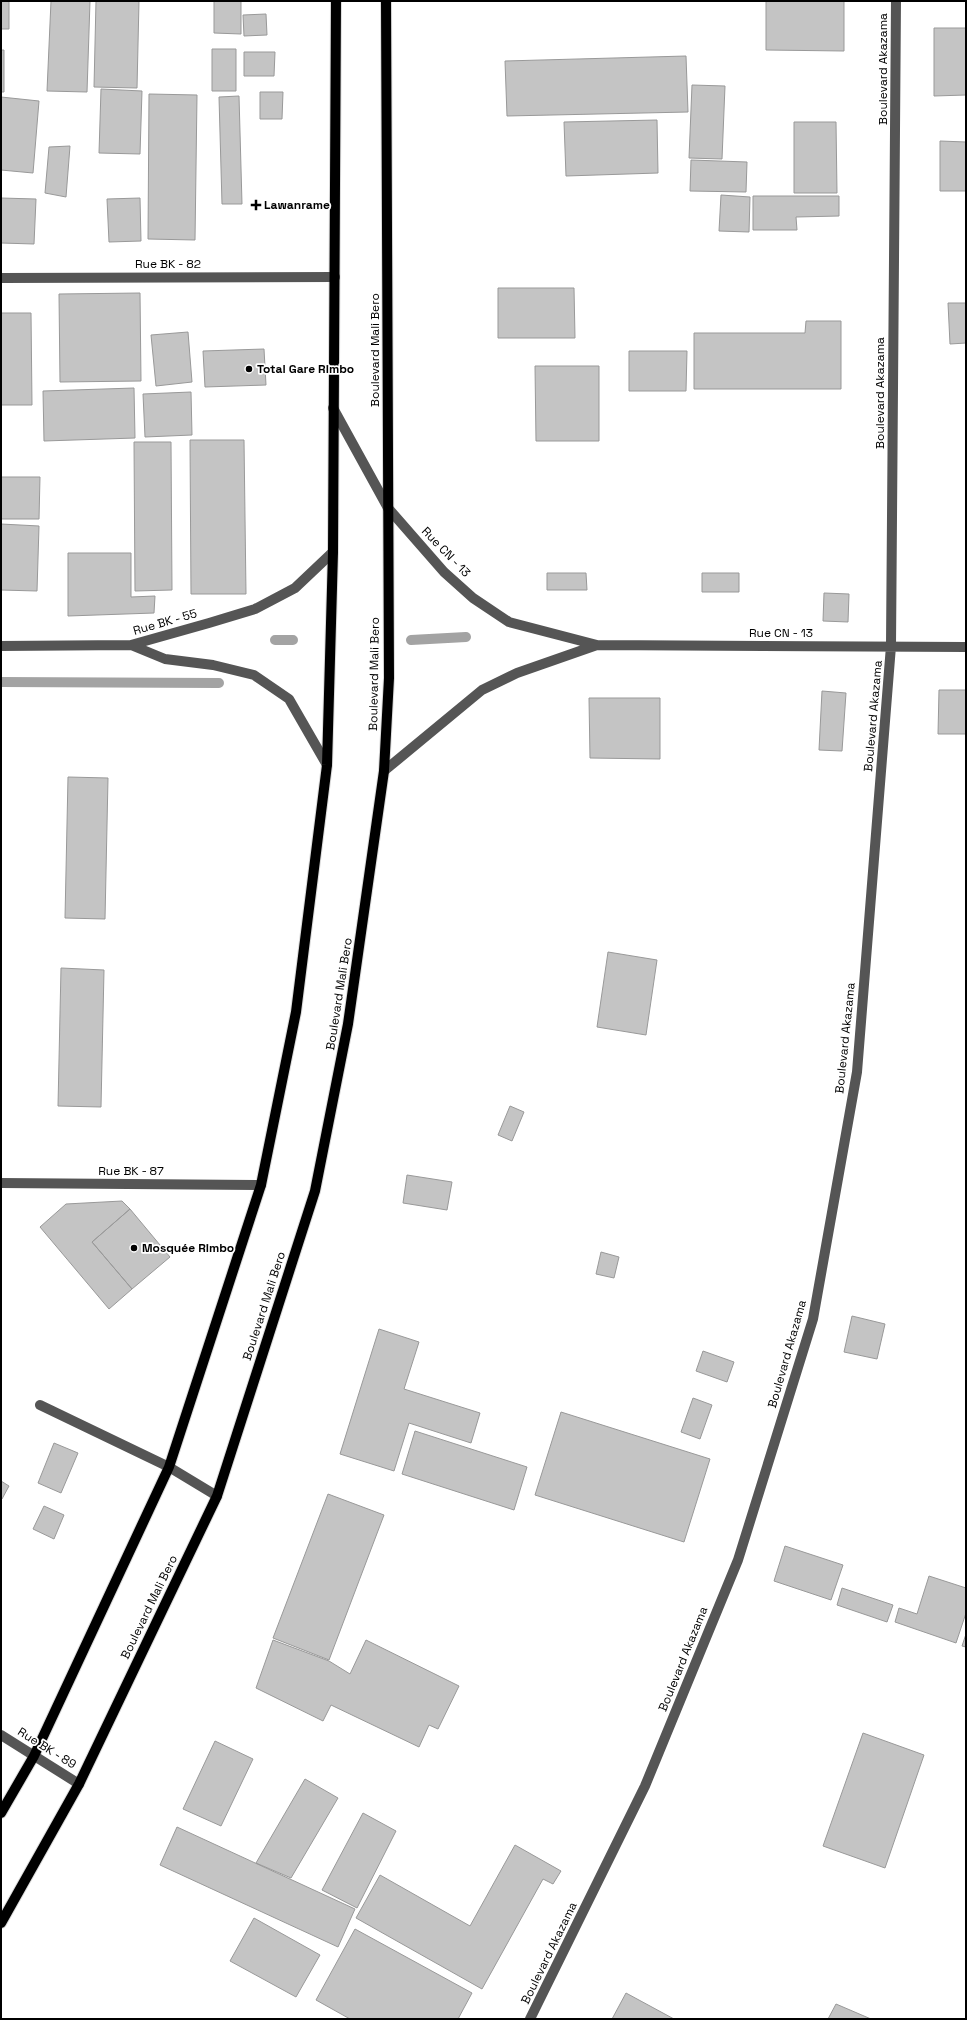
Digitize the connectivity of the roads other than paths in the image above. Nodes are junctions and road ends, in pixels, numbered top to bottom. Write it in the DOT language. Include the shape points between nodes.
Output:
graph roads {
  1 [pos="336,1"];
  2 [pos="386,1"];
  3 [pos="896,1"];
  4 [pos="335,277"];
  5 [pos="1,278"];
  6 [pos="333,408"];
  7 [pos="388,508"];
  8 [pos="333,552"];
  9 [pos="597,644"];
  10 [pos="131,645"];
  11 [pos="1,646"];
  12 [pos="891,646"];
  13 [pos="966,647"];
  14 [pos="327,765"];
  15 [pos="384,771"];
  16 [pos="1,1183"];
  17 [pos="261,1185"];
  18 [pos="40,1405"];
  19 [pos="169,1466"];
  20 [pos="217,1496"];
  21 [pos="1,1735"];
  22 [pos="34,1756"];
  23 [pos="79,1784"];
  24 [pos="1,1813"];
  25 [pos="1,1923"];
  26 [pos="530,2019"];
  1 -- 4 [label="main road"];
  2 -- 7 [label="main road, Boulevard Mali Bero"];
  3 -- 12 [label="street, Boulevard Akazama"];
  4 -- 5 [label="street, Rue BK - 82"];
  4 -- 6 [label="main road"];
  6 -- 7 [label="street, Rue CN - 13"];
  6 -- 8 [label="main road"];
  7 -- 9 [label="street, Rue CN - 13" via="444,572 473,598 509,622"];
  7 -- 15 [label="main road, Boulevard Mali Bero" via="389,678"];
  8 -- 10 [label="street, Rue BK - 55" via="295,588 255,609"];
  8 -- 14 [label="main road"];
  9 -- 12 [label="street, Rue CN - 13"];
  9 -- 15 [label="street, Rue CN - 13" via="517,673 482,690"];
  10 -- 11 [label="street"];
  10 -- 14 [label="street, Rue BK - 55" via="165,659 213,665 254,675 289,699"];
  12 -- 13 [label="street, Rue CN - 13"];
  12 -- 26 [label="street, Boulevard Akazama" via="857,1072 812,1319 738,1560 645,1786"];
  14 -- 17 [label="main road" via="296,1012"];
  15 -- 20 [label="main road, Boulevard Mali Bero" via="348,1024 315,1191"];
  16 -- 17 [label="street, Rue BK - 87"];
  17 -- 19 [label="main road"];
  18 -- 19 [label="street"];
  19 -- 20 [label="street"];
  19 -- 22 [label="main road"];
  20 -- 23 [label="main road, Boulevard Mali Bero"];
  21 -- 22 [label="street, Rue BK - 89"];
  22 -- 23 [label="street, Rue BK - 89"];
  22 -- 24 [label="main road"];
  23 -- 25 [label="main road, Boulevard Mali Bero"];
}
